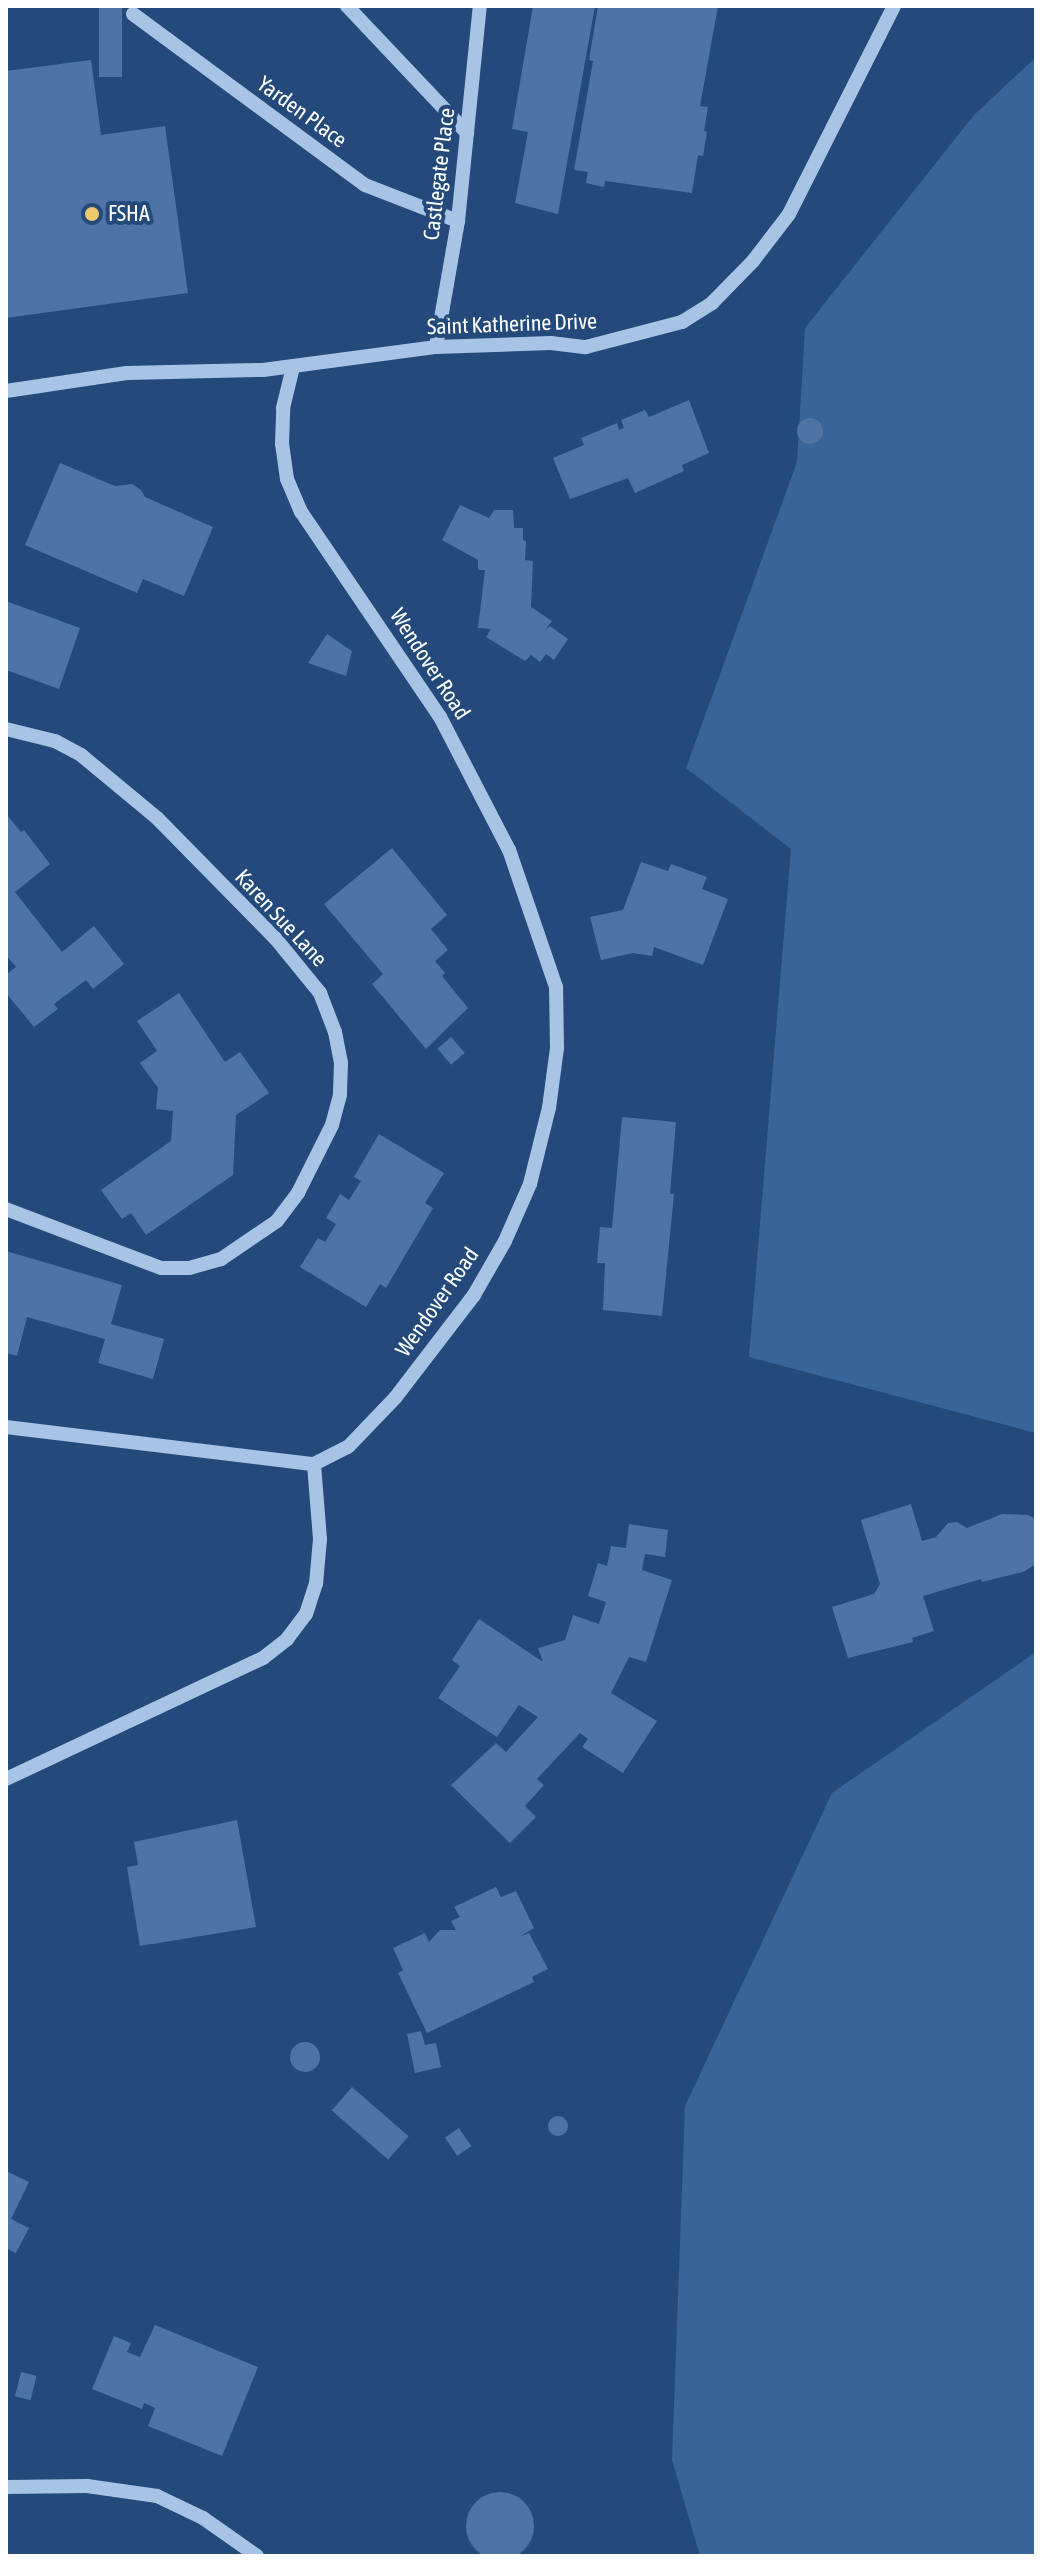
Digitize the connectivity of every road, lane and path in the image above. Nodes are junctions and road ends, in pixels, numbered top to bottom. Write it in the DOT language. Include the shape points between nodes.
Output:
graph roads {
  1 [pos="347,6"];
  2 [pos="480,6"];
  3 [pos="894,6"];
  4 [pos="133,14"];
  5 [pos="467,133"];
  6 [pos="458,221"];
  7 [pos="436,347"];
  8 [pos="293,367"];
  9 [pos="6,391"];
  10 [pos="6,729"];
  11 [pos="6,1209"];
  12 [pos="6,1427"];
  13 [pos="314,1464"];
  14 [pos="6,1779"];
  15 [pos="6,2487"];
  16 [pos="257,2556"];
  1 -- 5 [label="street"];
  2 -- 5 [label="street, Castlegate Place"];
  3 -- 7 [label="street, Saint Katherine Drive" via="789,214 712,303 682,322 586,347"];
  4 -- 6 [label="street, Yarden Place" via="365,185"];
  5 -- 6 [label="street, Castlegate Place"];
  6 -- 7 [label="street, Castlegate Place"];
  7 -- 8 [label="street, Saint Katherine Drive"];
  8 -- 9 [label="street, Saint Katherine Drive" via="127,373"];
  8 -- 13 [label="street, Wendover Road" via="283,408 282,444 296,501 448,731 509,850 556,987 557,1048 549,1108 530,1184 505,1241 474,1295 395,1398 348,1447"];
  10 -- 11 [label="street, Karen Sue Lane" via="55,741 81,755 157,818 320,993 341,1063 332,1125 298,1193 277,1221 221,1259 189,1268 161,1268"];
  12 -- 13 [label="street"];
  13 -- 14 [label="street" via="320,1539 316,1584 306,1614 287,1639 263,1658"];
  15 -- 16 [label="street" via="87,2486 157,2496 203,2518"];
}
